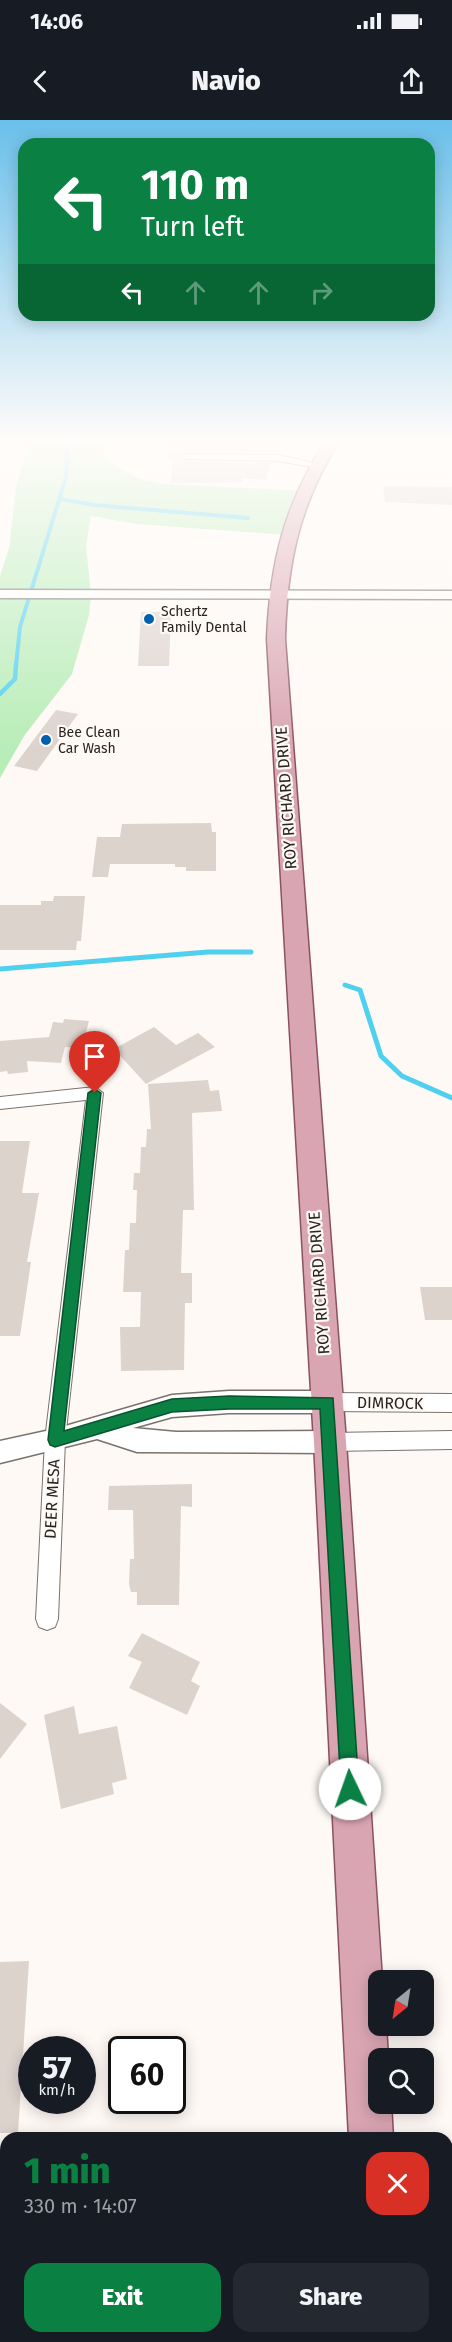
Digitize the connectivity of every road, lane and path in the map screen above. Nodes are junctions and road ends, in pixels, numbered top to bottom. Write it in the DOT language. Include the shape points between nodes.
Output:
graph roads {
  1 [pos="285,544"];
  2 [pos="5,594"];
  3 [pos="278,595"];
  4 [pos="452,595"];
  5 [pos="0,1103"];
  6 [pos="327,1402"];
  7 [pos="452,1403"];
  8 [pos="98,1428"];
  9 [pos="55,1440"];
  10 [pos="452,1440"];
  11 [pos="330,1442"];
  12 [pos="0,1452"];
  13 [pos="47,1619"];
  14 [pos="371,2132"];
  1 -- 3 [label="main road, ROY RICHARD DRIVE"];
  2 -- 3 [label="street"];
  3 -- 4 [label="street"];
  3 -- 6 [label="main road, ROY RICHARD DRIVE" via="276,639"];
  5 -- 9 [label="street, DEER MESA" via="95,1093"];
  6 -- 7 [label="street, DIMROCK"];
  6 -- 8 [label="street" via="172,1406"];
  6 -- 11 [label="main road, ROY RICHARD DRIVE"];
  8 -- 9 [label="street"];
  8 -- 11 [label="street" via="138,1441"];
  9 -- 12 [label="street"];
  9 -- 13 [label="street, DEER MESA"];
  10 -- 11 [label="street"];
  11 -- 14 [label="main road, ROY RICHARD DRIVE"];
}
